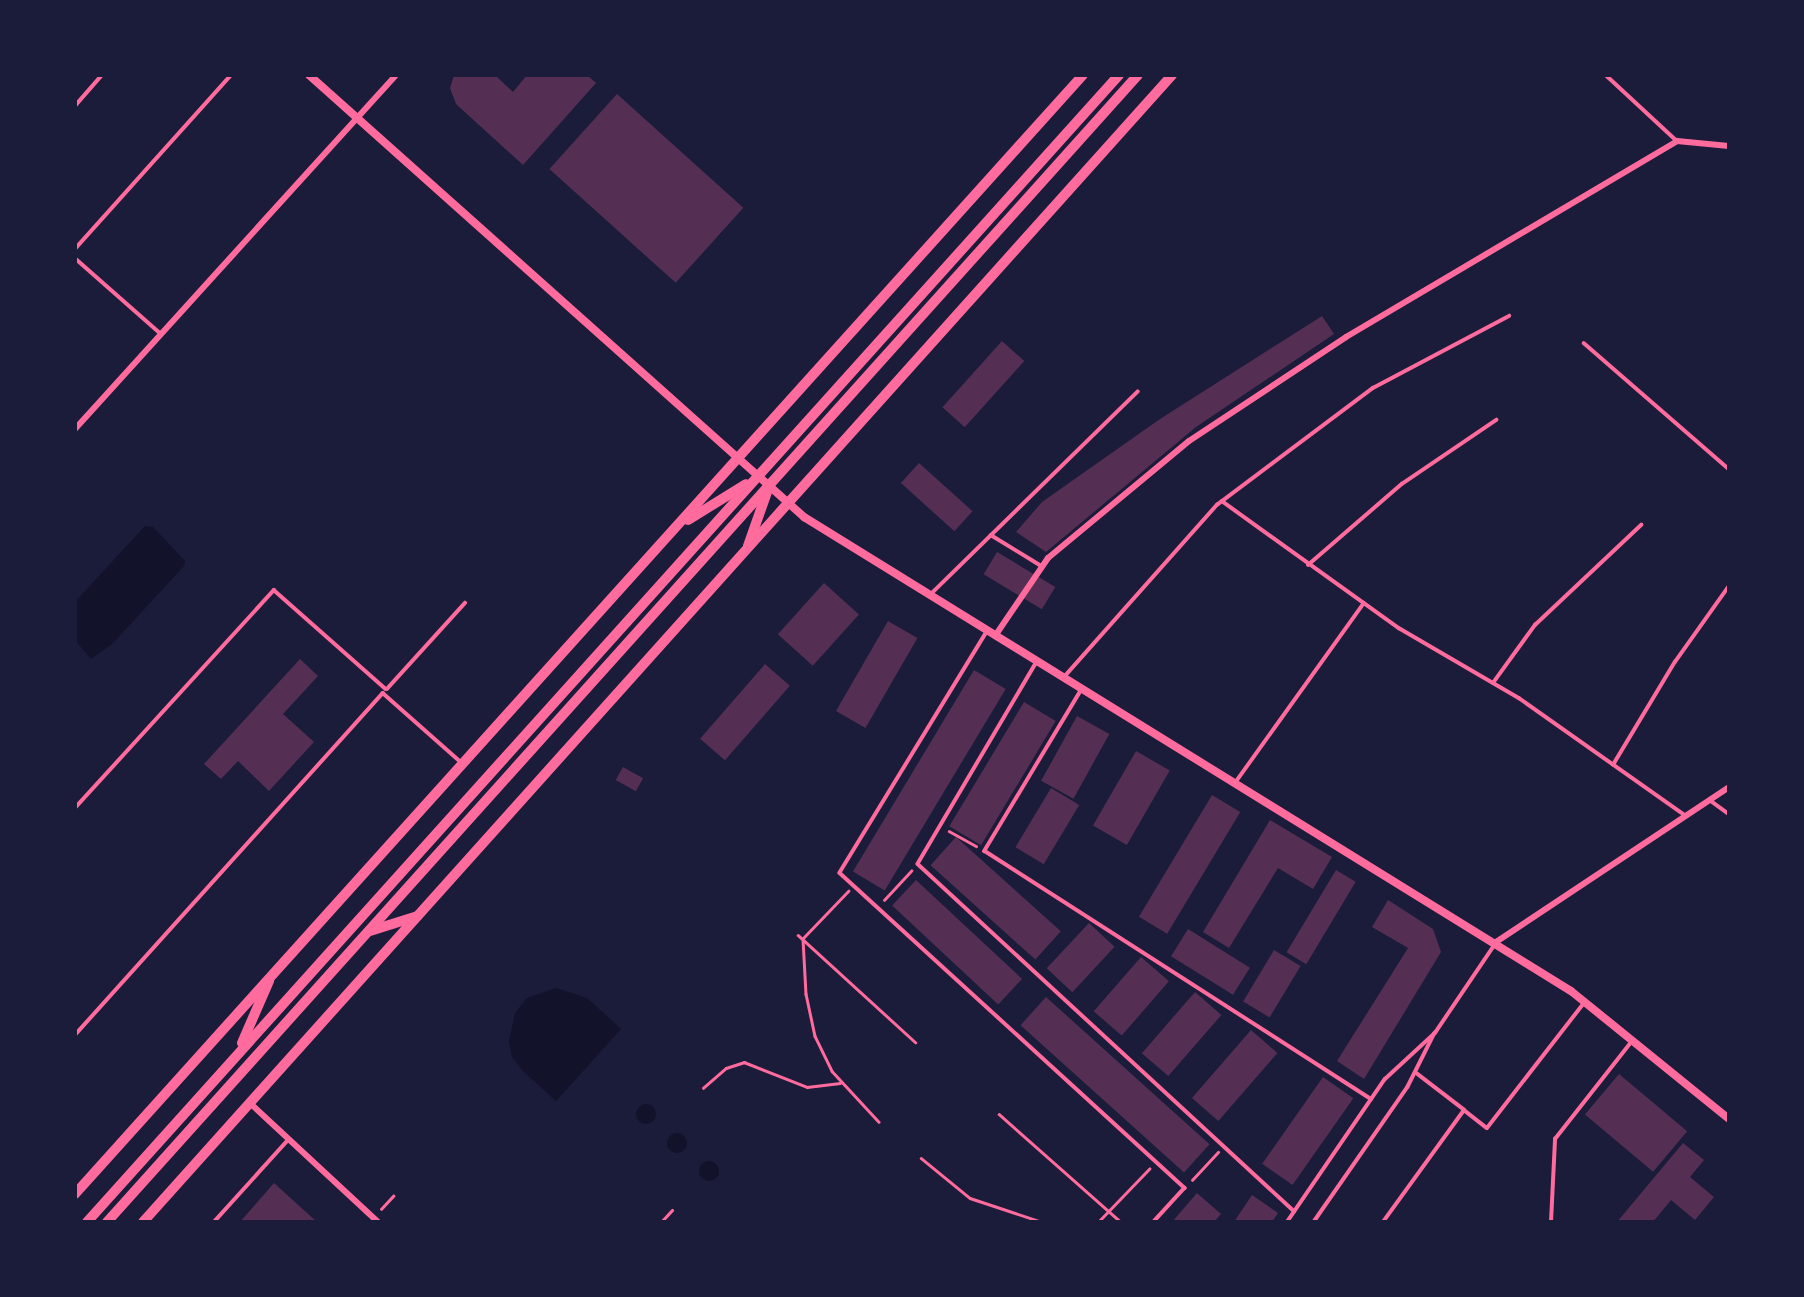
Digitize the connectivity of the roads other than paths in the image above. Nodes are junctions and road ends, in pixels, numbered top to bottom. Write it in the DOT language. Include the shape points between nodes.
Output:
graph roads {
  1 [pos="102,75"];
  2 [pos="231,75"];
  3 [pos="309,75"];
  4 [pos="396,75"];
  5 [pos="1083,75"];
  6 [pos="1119,75"];
  7 [pos="1138,75"];
  8 [pos="1171,75"];
  9 [pos="1606,75"];
  10 [pos="75,106"];
  11 [pos="357,118"];
  12 [pos="1677,141"];
  13 [pos="1729,146"];
  14 [pos="75,249"];
  15 [pos="75,258"];
  16 [pos="1509,316"];
  17 [pos="161,334"];
  18 [pos="1584,343"];
  19 [pos="1137,392"];
  20 [pos="1496,419"];
  21 [pos="75,429"];
  22 [pos="738,460"];
  23 [pos="1729,469"];
  24 [pos="758,477"];
  25 [pos="769,486"];
  26 [pos="1223,501"];
  27 [pos="789,504"];
  28 [pos="1641,525"];
  29 [pos="678,526"];
  30 [pos="991,535"];
  31 [pos="746,552"];
  32 [pos="1040,565"];
  33 [pos="1308,565"];
  34 [pos="1729,586"];
  35 [pos="929,596"];
  36 [pos="465,603"];
  37 [pos="1364,603"];
  38 [pos="991,634"];
  39 [pos="1037,662"];
  40 [pos="1063,678"];
  41 [pos="1493,683"];
  42 [pos="1082,690"];
  43 [pos="385,691"];
  44 [pos="461,762"];
  45 [pos="1613,765"];
  46 [pos="1235,783"];
  47 [pos="1729,787"];
  48 [pos="1710,800"];
  49 [pos="75,808"];
  50 [pos="1729,814"];
  51 [pos="1687,817"];
  52 [pos="421,915"];
  53 [pos="367,932"];
  54 [pos="1496,943"];
  55 [pos="273,972"];
  56 [pos="1586,1001"];
  57 [pos="1435,1032"];
  58 [pos="75,1035"];
  59 [pos="1633,1040"];
  60 [pos="237,1053"];
  61 [pos="1416,1074"];
  62 [pos="1371,1099"];
  63 [pos="251,1104"];
  64 [pos="1464,1110"];
  65 [pos="1729,1119"];
  66 [pos="289,1139"];
  67 [pos="75,1194"];
  68 [pos="1294,1211"];
  69 [pos="376,1219"];
  70 [pos="87,1222"];
  71 [pos="107,1222"];
  72 [pos="143,1222"];
  73 [pos="214,1222"];
  74 [pos="1154,1222"];
  75 [pos="1287,1222"];
  76 [pos="1314,1222"];
  77 [pos="1383,1222"];
  78 [pos="1551,1222"];
  1 -- 10 [label="lane"];
  2 -- 14 [label="lane"];
  3 -- 11 [label="street"];
  4 -- 11 [label="street"];
  5 -- 22 [label="main road"];
  6 -- 24 [label="main road"];
  7 -- 25 [label="main road"];
  8 -- 27 [label="main road"];
  9 -- 12 [label="lane"];
  11 -- 17 [label="street"];
  11 -- 22 [label="street"];
  12 -- 13 [label="street"];
  12 -- 32 [label="street" via="1346,337 1200,433"];
  15 -- 17 [label="lane"];
  16 -- 26 [label="lane" via="1373,388"];
  17 -- 21 [label="street"];
  18 -- 23 [label="lane"];
  19 -- 30 [label="lane"];
  20 -- 33 [label="lane" via="1402,484"];
  22 -- 24 [label="street"];
  22 -- 29 [label="main road"];
  24 -- 25 [label="street"];
  24 -- 29 [label="main road"];
  24 -- 60 [label="main road"];
  25 -- 27 [label="street"];
  25 -- 31 [label="main road"];
  25 -- 53 [label="main road"];
  26 -- 33 [label="lane"];
  26 -- 40 [label="lane"];
  27 -- 31 [label="main road"];
  27 -- 35 [label="street"];
  28 -- 41 [label="lane" via="1535,625"];
  29 -- 44 [label="main road"];
  30 -- 32 [label="lane"];
  30 -- 35 [label="lane"];
  31 -- 52 [label="main road"];
  32 -- 38 [label="street"];
  33 -- 37 [label="lane"];
  34 -- 45 [label="lane" via="1675,662"];
  35 -- 38 [label="street"];
  36 -- 43 [label="lane"];
  37 -- 41 [label="lane"];
  37 -- 46 [label="lane"];
  38 -- 39 [label="street"];
  38 -- 74 [label="lane" via="840,873 1185,1188"];
  39 -- 40 [label="street"];
  39 -- 68 [label="lane" via="918,864"];
  40 -- 42 [label="street"];
  41 -- 45 [label="lane"];
  42 -- 46 [label="street"];
  42 -- 62 [label="lane" via="985,851"];
  43 -- 44 [label="lane"];
  43 -- 49 [label="lane" via="274,590"];
  43 -- 58 [label="lane"];
  44 -- 55 [label="main road"];
  45 -- 51 [label="lane"];
  46 -- 54 [label="street"];
  47 -- 48 [label="street"];
  48 -- 50 [label="lane"];
  48 -- 51 [label="street"];
  51 -- 54 [label="street"];
  52 -- 53 [label="main road"];
  52 -- 63 [label="main road"];
  53 -- 71 [label="main road"];
  54 -- 56 [label="street"];
  54 -- 57 [label="lane"];
  55 -- 60 [label="main road"];
  55 -- 67 [label="main road"];
  56 -- 59 [label="street"];
  56 -- 64 [label="lane" via="1487,1128"];
  57 -- 61 [label="lane"];
  57 -- 62 [label="lane" via="1391,1072"];
  59 -- 65 [label="street"];
  59 -- 78 [label="lane" via="1555,1139"];
  60 -- 70 [label="main road"];
  61 -- 64 [label="lane"];
  61 -- 76 [label="lane"];
  62 -- 68 [label="lane"];
  63 -- 66 [label="street"];
  63 -- 72 [label="main road"];
  64 -- 77 [label="lane"];
  66 -- 69 [label="street"];
  66 -- 73 [label="lane"];
  68 -- 75 [label="lane"];
}
